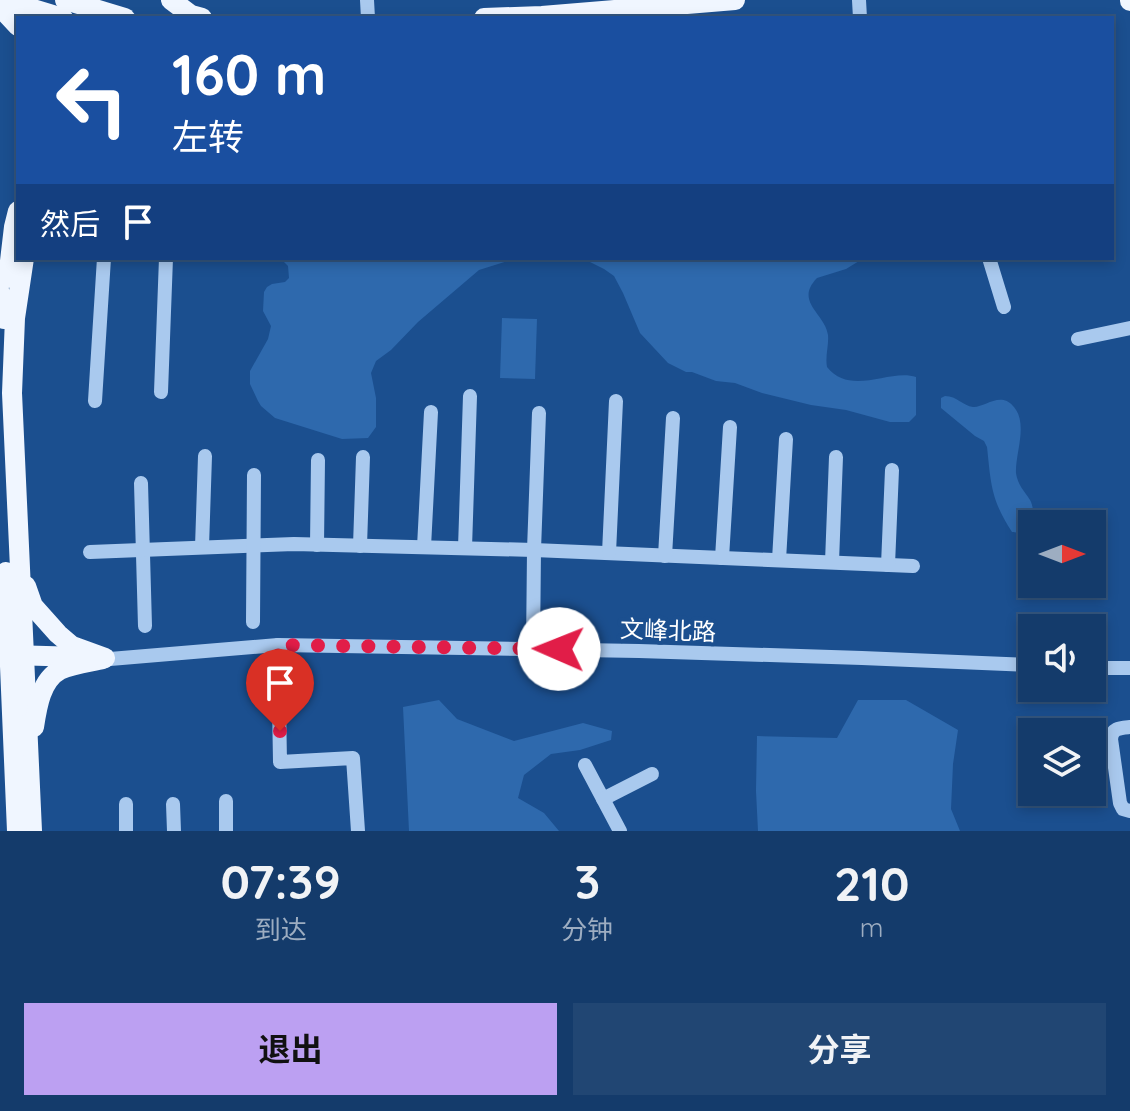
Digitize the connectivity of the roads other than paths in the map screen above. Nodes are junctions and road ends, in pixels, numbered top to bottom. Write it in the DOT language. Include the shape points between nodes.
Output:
graph roads {
  1 [pos="3,0"];
  2 [pos="65,0"];
  3 [pos="171,0"];
  4 [pos="735,0"];
  5 [pos="0,7"];
  6 [pos="541,8"];
  7 [pos="96,9"];
  8 [pos="56,16"];
  9 [pos="119,16"];
  10 [pos="195,16"];
  11 [pos="495,16"];
  12 [pos="16,24"];
  13 [pos="16,219"];
  14 [pos="24,260"];
  15 [pos="104,260"];
  16 [pos="166,260"];
  17 [pos="990,260"];
  18 [pos="0,293"];
  19 [pos="1004,307"];
  20 [pos="4,319"];
  21 [pos="1130,328"];
  22 [pos="1078,339"];
  23 [pos="0,389"];
  24 [pos="161,392"];
  25 [pos="470,396"];
  26 [pos="0,400"];
  27 [pos="95,401"];
  28 [pos="616,401"];
  29 [pos="431,412"];
  30 [pos="539,413"];
  31 [pos="673,418"];
  32 [pos="730,427"];
  33 [pos="786,439"];
  34 [pos="205,456"];
  35 [pos="363,457"];
  36 [pos="836,457"];
  37 [pos="318,460"];
  38 [pos="892,470"];
  39 [pos="254,475"];
  40 [pos="141,483"];
  41 [pos="317,545"];
  42 [pos="253,546"];
  43 [pos="360,546"];
  44 [pos="202,547"];
  45 [pos="424,547"];
  46 [pos="465,548"];
  47 [pos="142,550"];
  48 [pos="534,550"];
  49 [pos="90,552"];
  50 [pos="609,553"];
  51 [pos="665,556"];
  52 [pos="722,558"];
  53 [pos="779,560"];
  54 [pos="832,562"];
  55 [pos="888,565"];
  56 [pos="913,566"];
  57 [pos="9,574"];
  58 [pos="253,622"];
  59 [pos="145,626"];
  60 [pos="278,645"];
  61 [pos="533,649"];
  62 [pos="106,659"];
  63 [pos="11,662"];
  64 [pos="1018,664"];
  65 [pos="1106,668"];
  66 [pos="1130,668"];
  67 [pos="1130,727"];
  68 [pos="0,728"];
  69 [pos="21,765"];
  70 [pos="585,765"];
  71 [pos="652,774"];
  72 [pos="603,799"];
  73 [pos="226,801"];
  74 [pos="126,804"];
  75 [pos="173,804"];
  76 [pos="1130,811"];
  77 [pos="17,831"];
  78 [pos="32,831"];
  79 [pos="126,831"];
  80 [pos="174,831"];
  81 [pos="226,831"];
  82 [pos="358,831"];
  83 [pos="620,831"];
  1 -- 8 [label="main road"];
  2 -- 7 [label="main road"];
  3 -- 10 [label="main road"];
  4 -- 6 [label="main road"];
  5 -- 12 [label="main road"];
  6 -- 11 [label="main road"];
  7 -- 9 [label="main road"];
  13 -- 20 [label="main road"];
  14 -- 57 [label="main road" via="15,318"];
  15 -- 27 [label="street"];
  16 -- 24 [label="street"];
  17 -- 19 [label="street"];
  18 -- 20 [label="main road"];
  20 -- 23 [label="main road"];
  21 -- 22 [label="street"];
  25 -- 46 [label="street"];
  26 -- 57 [label="main road"];
  28 -- 50 [label="street"];
  29 -- 45 [label="street"];
  30 -- 48 [label="street"];
  31 -- 51 [label="street"];
  32 -- 52 [label="street"];
  33 -- 53 [label="street"];
  34 -- 44 [label="street"];
  35 -- 43 [label="street"];
  36 -- 54 [label="street"];
  37 -- 41 [label="street"];
  38 -- 55 [label="street"];
  39 -- 42 [label="street"];
  40 -- 47 [label="street"];
  41 -- 42 [label="street"];
  41 -- 43 [label="street"];
  42 -- 44 [label="street"];
  42 -- 58 [label="street"];
  43 -- 45 [label="street"];
  44 -- 47 [label="street"];
  45 -- 46 [label="street"];
  46 -- 48 [label="street"];
  47 -- 49 [label="street"];
  47 -- 59 [label="street"];
  48 -- 50 [label="street"];
  48 -- 61 [label="street"];
  50 -- 51 [label="street"];
  51 -- 52 [label="street"];
  52 -- 53 [label="street"];
  53 -- 54 [label="street"];
  54 -- 55 [label="street"];
  55 -- 56 [label="street"];
  57 -- 62 [label="main road" via="58,634 72,646"];
  57 -- 63 [label="main road"];
  60 -- 61 [label="street, 文峰北路"];
  60 -- 62 [label="street, 文峰北路"];
  60 -- 82 [label="street" via="280,762 353,758"];
  61 -- 64 [label="street, 文峰北路"];
  62 -- 63 [label="main road"];
  62 -- 69 [label="main road" via="60,670 48,680"];
  63 -- 69 [label="main road"];
  65 -- 66 [label="street"];
  67 -- 76 [label="street" via="1118,728 1111,739 1120,803"];
  68 -- 69 [label="main road"];
  69 -- 77 [label="main road"];
  69 -- 78 [label="main road"];
  70 -- 72 [label="street"];
  71 -- 72 [label="street"];
  72 -- 83 [label="street"];
  73 -- 81 [label="street"];
  74 -- 79 [label="street"];
  75 -- 80 [label="street"];
}
